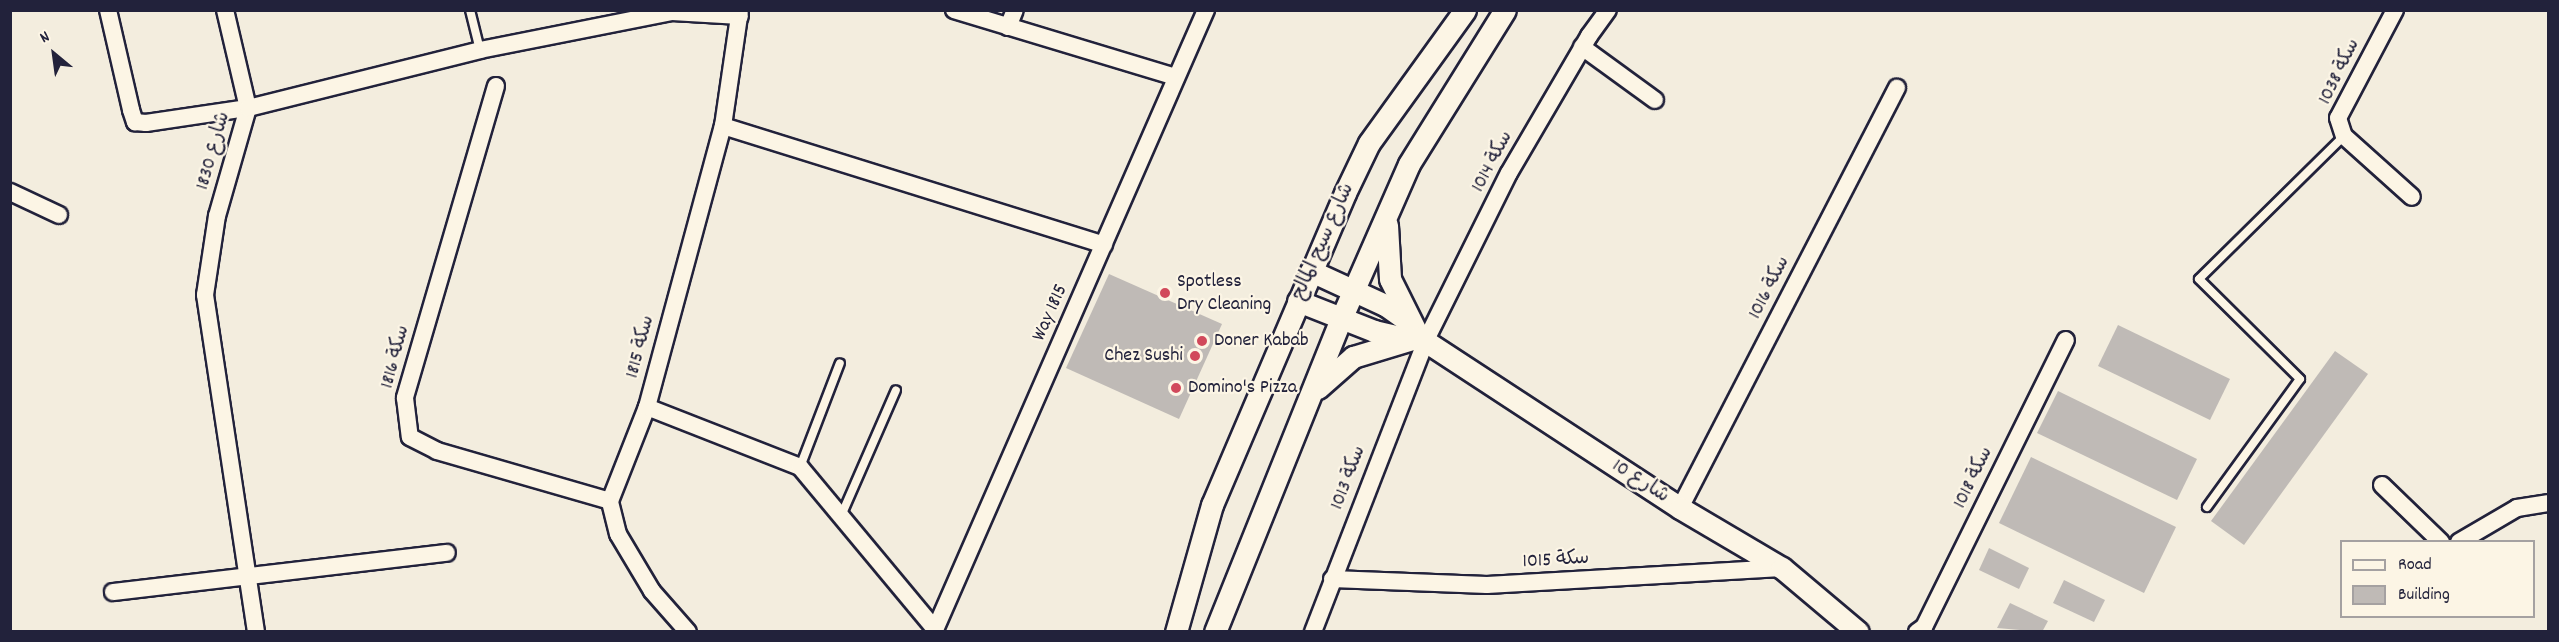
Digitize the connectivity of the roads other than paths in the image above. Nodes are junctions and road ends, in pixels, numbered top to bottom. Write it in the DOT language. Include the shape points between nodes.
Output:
graph roads {
  1 [pos="108,10"];
  2 [pos="225,10"];
  3 [pos="470,10"];
  4 [pos="954,10"];
  5 [pos="1015,10"];
  6 [pos="1206,10"];
  7 [pos="1465,10"];
  8 [pos="1505,10"];
  9 [pos="1608,10"];
  10 [pos="2396,10"];
  11 [pos="740,13"];
  12 [pos="1008,27"];
  13 [pos="1582,47"];
  14 [pos="480,50"];
  15 [pos="1176,77"];
  16 [pos="496,86"];
  17 [pos="1897,88"];
  18 [pos="1655,100"];
  19 [pos="248,108"];
  20 [pos="723,126"];
  21 [pos="2343,136"];
  22 [pos="10,192"];
  23 [pos="2412,197"];
  24 [pos="59,215"];
  25 [pos="1388,217"];
  26 [pos="1104,245"];
  27 [pos="1311,271"];
  28 [pos="1353,290"];
  29 [pos="1298,301"];
  30 [pos="1341,319"];
  31 [pos="1415,335"];
  32 [pos="2066,340"];
  33 [pos="840,363"];
  34 [pos="896,390"];
  35 [pos="1308,400"];
  36 [pos="646,407"];
  37 [pos="800,467"];
  38 [pos="2382,484"];
  39 [pos="610,501"];
  40 [pos="2548,503"];
  41 [pos="2207,507"];
  42 [pos="1680,508"];
  43 [pos="841,516"];
  44 [pos="2438,540"];
  45 [pos="2462,540"];
  46 [pos="447,553"];
  47 [pos="1782,568"];
  48 [pos="249,573"];
  49 [pos="1332,579"];
  50 [pos="113,592"];
  51 [pos="935,630"];
  52 [pos="255,632"];
  53 [pos="688,632"];
  54 [pos="1176,632"];
  55 [pos="1215,632"];
  56 [pos="1313,632"];
  57 [pos="1858,632"];
  58 [pos="1917,632"];
  1 -- 19 [label="street" via="135,122"];
  2 -- 19 [label="street"];
  3 -- 14 [label="lane"];
  4 -- 12 [label="street"];
  5 -- 12 [label="street"];
  6 -- 15 [label="street, Way 1815"];
  7 -- 27 [label="street, شارع سيح المالح" via="1369,143"];
  8 -- 25 [label="street" via="1408,164"];
  9 -- 13 [label="street, سكة 1014"];
  10 -- 21 [label="street, سكة 1038" via="2338,118"];
  11 -- 14 [label="street, 1830 شارع" via="672,12"];
  11 -- 20 [label="street, سكة 1815"];
  12 -- 15 [label="street"];
  13 -- 18 [label="street"];
  13 -- 31 [label="street, سكة 1014"];
  14 -- 19 [label="street, 1830 شارع"];
  15 -- 26 [label="street, Way 1815"];
  16 -- 39 [label="street, سكة 1816" via="405,398 410,437 437,451"];
  17 -- 42 [label="street, سكة 1016"];
  19 -- 48 [label="street, 1830 شارع" via="217,216 204,295"];
  20 -- 26 [label="street"];
  20 -- 36 [label="street, سكة 1815"];
  21 -- 23 [label="street, سكة 1038"];
  21 -- 41 [label="lane" via="2199,279 2300,379"];
  22 -- 24 [label="street"];
  25 -- 28 [label="street"];
  25 -- 31 [label="street" via="1390,279"];
  26 -- 51 [label="street, Way 1815"];
  27 -- 28 [label="street, شارع 10"];
  27 -- 29 [label="street, شارع سيح المالح"];
  28 -- 30 [label="street"];
  28 -- 31 [label="street, شارع 10" via="1400,313"];
  29 -- 30 [label="street"];
  29 -- 54 [label="street, شارع سيح المالح" via="1212,505"];
  30 -- 31 [label="street"];
  30 -- 35 [label="street"];
  31 -- 35 [label="street" via="1353,357 1336,369"];
  31 -- 42 [label="street, شارع 10"];
  31 -- 49 [label="street, سكة 1013"];
  32 -- 58 [label="street, سكة 1018" via="1924,627"];
  33 -- 37 [label="lane"];
  34 -- 43 [label="lane"];
  35 -- 55 [label="street"];
  36 -- 37 [label="street"];
  36 -- 39 [label="street, سكة 1815"];
  37 -- 43 [label="street"];
  38 -- 44 [label="street"];
  39 -- 53 [label="street" via="618,534 652,591"];
  40 -- 45 [label="street" via="2517,508"];
  42 -- 47 [label="street, شارع 10"];
  43 -- 51 [label="street"];
  46 -- 48 [label="street"];
  47 -- 49 [label="street, سكة 1015" via="1487,585"];
  47 -- 57 [label="street, شارع 10"];
  48 -- 50 [label="street"];
  48 -- 52 [label="street, 1830 شارع"];
  49 -- 56 [label="street, سكة 1013"];
}
